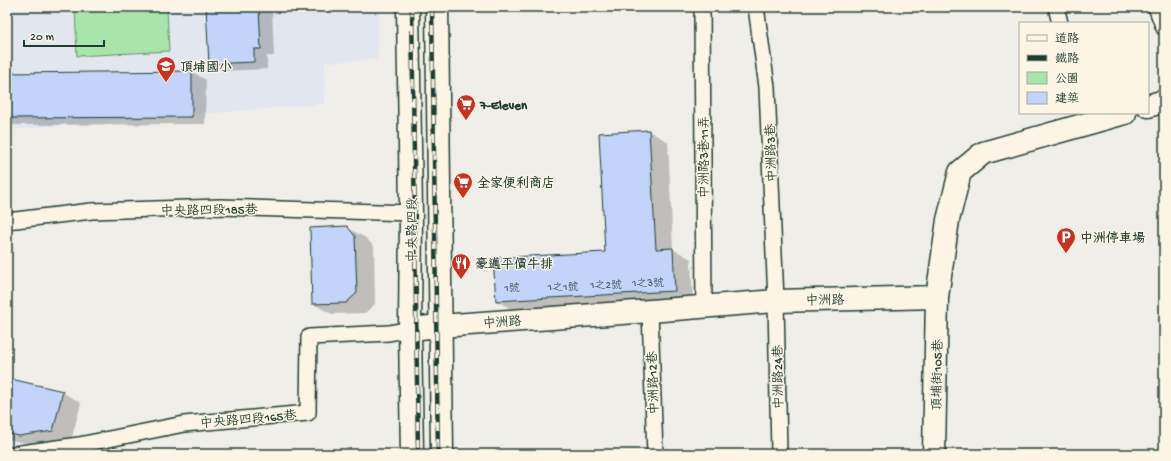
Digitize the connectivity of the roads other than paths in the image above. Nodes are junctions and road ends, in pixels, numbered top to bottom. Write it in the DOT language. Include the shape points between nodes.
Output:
graph roads {
  1 [pos="408,7"];
  2 [pos="437,7"];
  3 [pos="702,7"];
  4 [pos="756,7"];
  5 [pos="1056,7"];
  6 [pos="1156,7"];
  7 [pos="1060,22"];
  8 [pos="1164,28"];
  9 [pos="1164,101"];
  10 [pos="1149,106"];
  11 [pos="1118,114"];
  12 [pos="1083,119"];
  13 [pos="411,213"];
  14 [pos="7,221"];
  15 [pos="937,296"];
  16 [pos="776,301"];
  17 [pos="704,307"];
  18 [pos="650,311"];
  19 [pos="440,326"];
  20 [pos="410,329"];
  21 [pos="80,449"];
  22 [pos="14,454"];
  23 [pos="412,454"];
  24 [pos="442,454"];
  25 [pos="655,454"];
  26 [pos="778,454"];
  27 [pos="934,454"];
  1 -- 13 [label="street, 中央路四段"];
  2 -- 19 [label="street"];
  3 -- 17 [label="lane, 中洲路3巷11弄"];
  4 -- 16 [label="lane, 中洲路3巷" via="767,87"];
  5 -- 7 [label="lane"];
  6 -- 8 [label="lane"];
  9 -- 10 [label="street"];
  11 -- 12 [label="street"];
  12 -- 15 [label="street" via="984,153 960,172 948,220"];
  13 -- 14 [label="lane, 中央路四段185巷" via="220,207 92,211"];
  13 -- 20 [label="street, 中央路四段"];
  15 -- 16 [label="street, 中洲路"];
  15 -- 27 [label="street, 頂埔街105巷"];
  16 -- 17 [label="street, 中洲路"];
  16 -- 26 [label="lane, 中洲路24巷"];
  17 -- 18 [label="street, 中洲路"];
  18 -- 19 [label="street, 中洲路"];
  18 -- 25 [label="lane, 中洲路12巷"];
  19 -- 20 [label="street, 中洲路"];
  19 -- 24 [label="street"];
  20 -- 21 [label="lane, 中央路四段165巷" via="389,333 309,337 308,413 184,424"];
  20 -- 23 [label="street, 中央路四段"];
  21 -- 22 [label="lane, 中央路四段165巷"];
}
